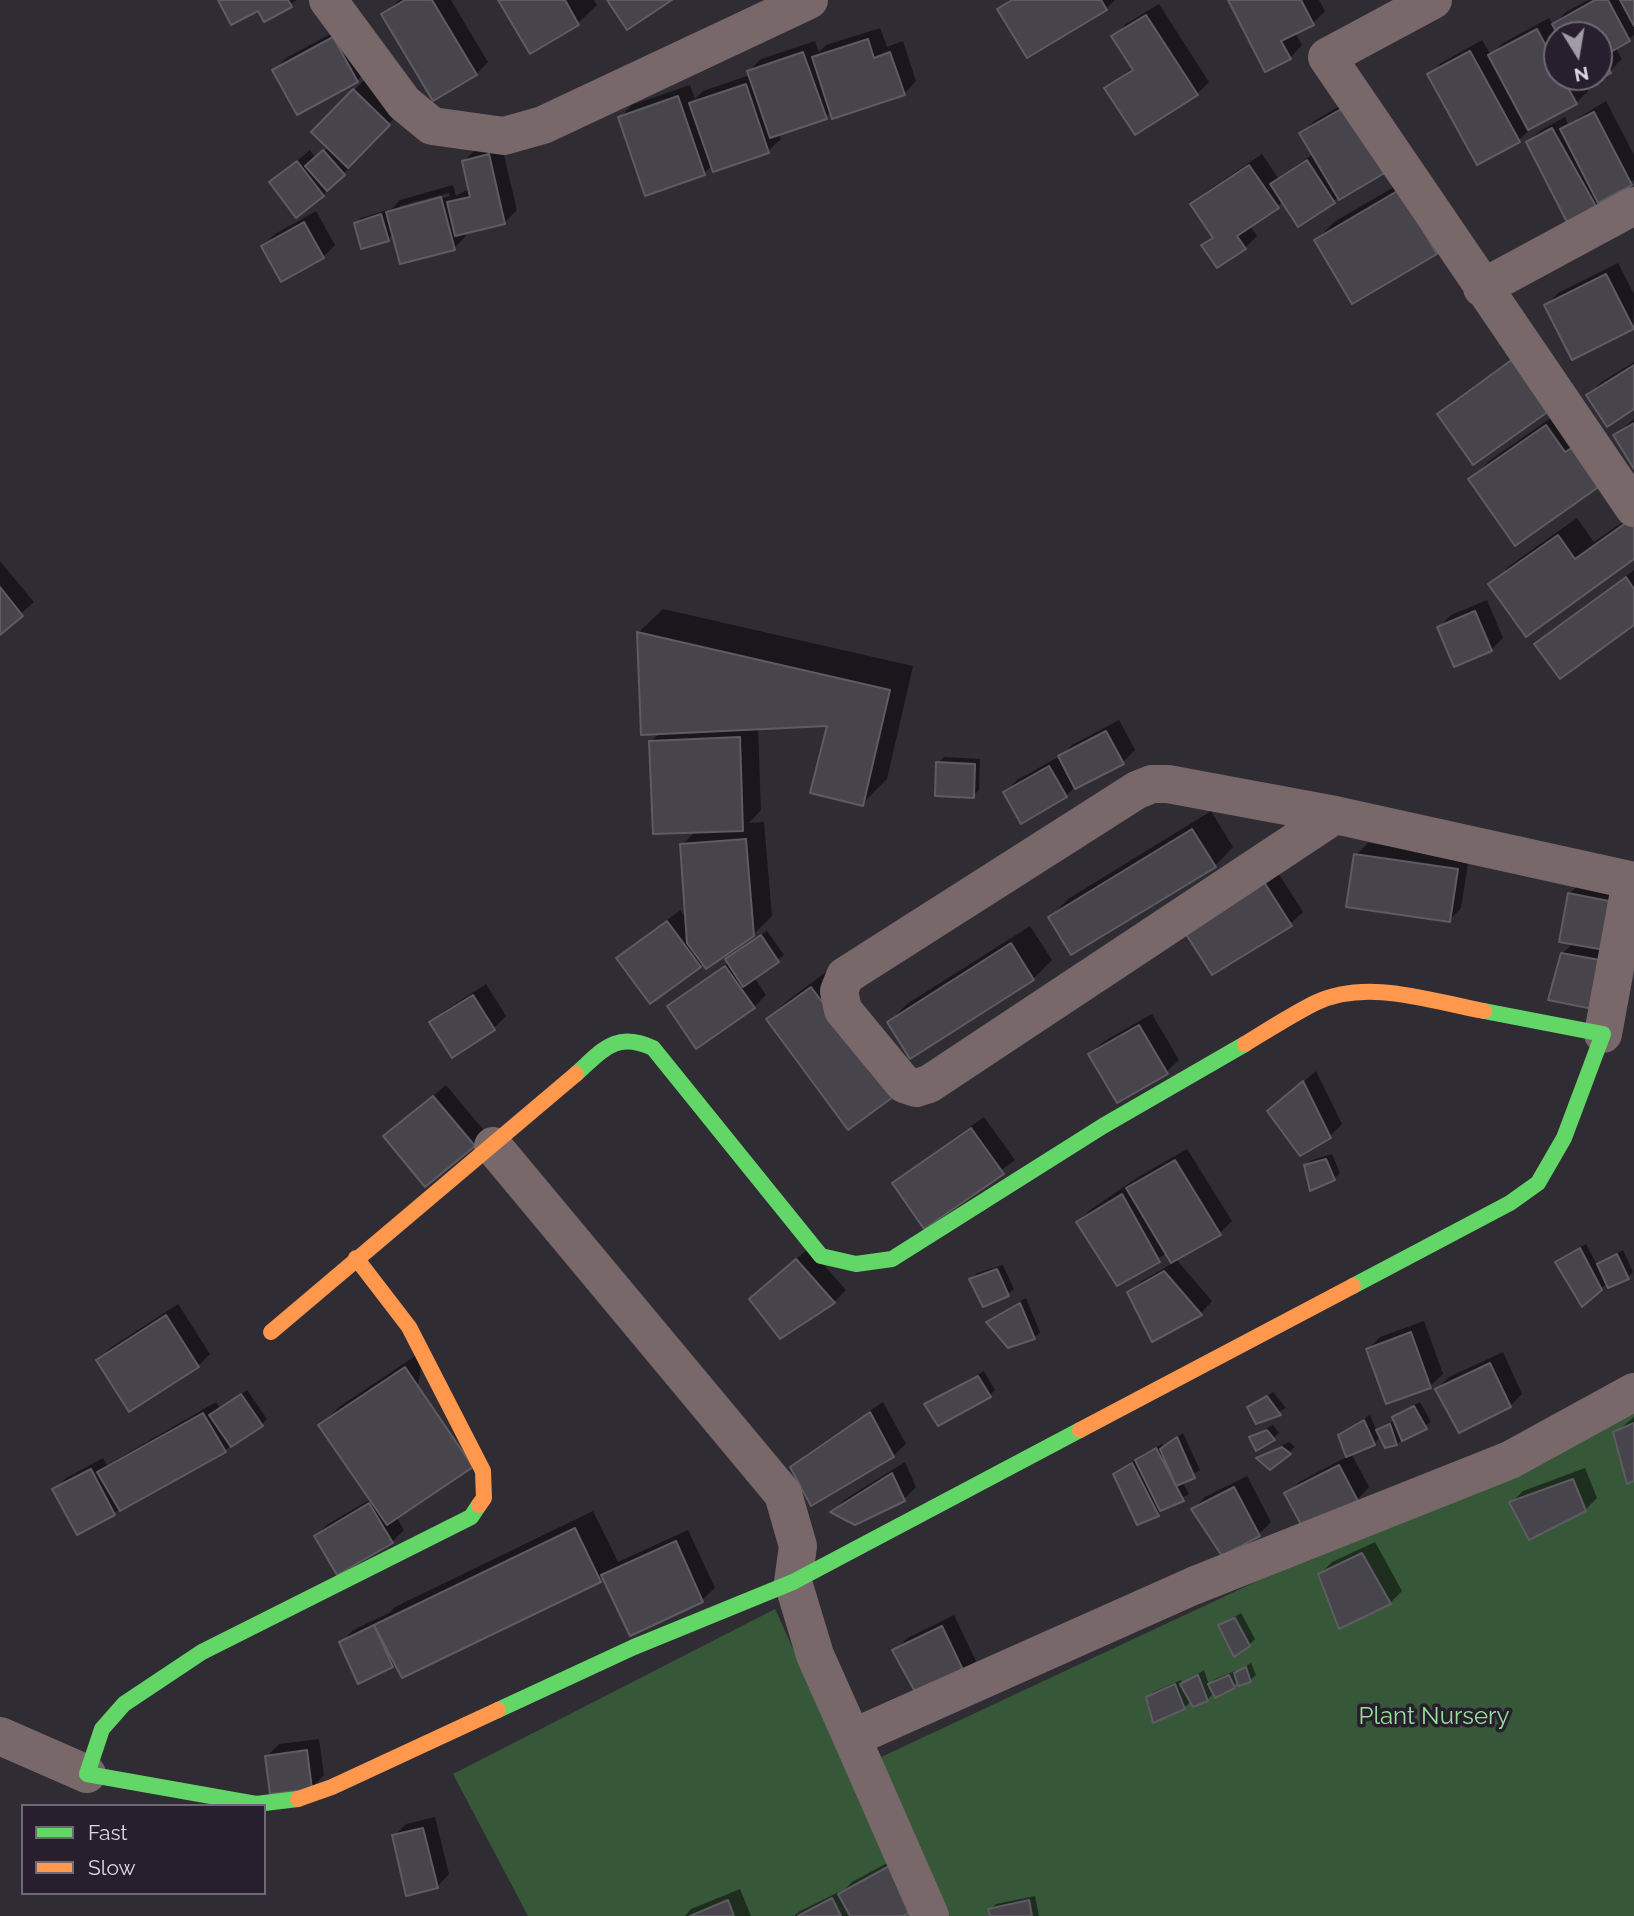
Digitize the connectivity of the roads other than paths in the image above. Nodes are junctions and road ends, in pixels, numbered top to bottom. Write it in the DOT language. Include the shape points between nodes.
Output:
graph roads {
  1 [pos="328,0"];
  2 [pos="809,0"];
  3 [pos="1433,0"];
  4 [pos="1634,206"];
  5 [pos="1482,288"];
  6 [pos="1634,508"];
  7 [pos="1335,815"];
  8 [pos="1632,881"];
  9 [pos="1603,1034"];
  10 [pos="493,1146"];
  11 [pos="356,1258"];
  12 [pos="271,1332"];
  13 [pos="1634,1392"];
  14 [pos="793,1582"];
  15 [pos="0,1736"];
  16 [pos="852,1738"];
  17 [pos="87,1774"];
  18 [pos="930,1916"];
  1 -- 2 [label="street" via="404,103 432,126 504,136 543,125"];
  3 -- 5 [label="street" via="1327,57"];
  4 -- 5 [label="street"];
  5 -- 6 [label="street"];
  7 -- 7 [label="street" via="929,1084 916,1088 904,1084 843,1010 839,991 845,976 1152,784"];
  7 -- 8 [label="street"];
  8 -- 9 [label="street"];
  9 -- 10 [label="street" via="1384,992 1335,995 1103,1126 892,1259 869,1266 846,1265 821,1256 653,1048 635,1040 611,1043"];
  9 -- 14 [label="street" via="1564,1138 1538,1183 1510,1203"];
  10 -- 11 [label="street"];
  10 -- 14 [label="street" via="783,1494 798,1546"];
  11 -- 12 [label="street"];
  11 -- 17 [label="street" via="409,1327 483,1471 484,1498 471,1517 202,1652 124,1704 102,1729"];
  13 -- 16 [label="street" via="1510,1460 1193,1586"];
  14 -- 16 [label="street" via="815,1655"];
  14 -- 17 [label="street" via="634,1647 299,1799 256,1804"];
  15 -- 17 [label="street"];
  16 -- 18 [label="street"];
}
